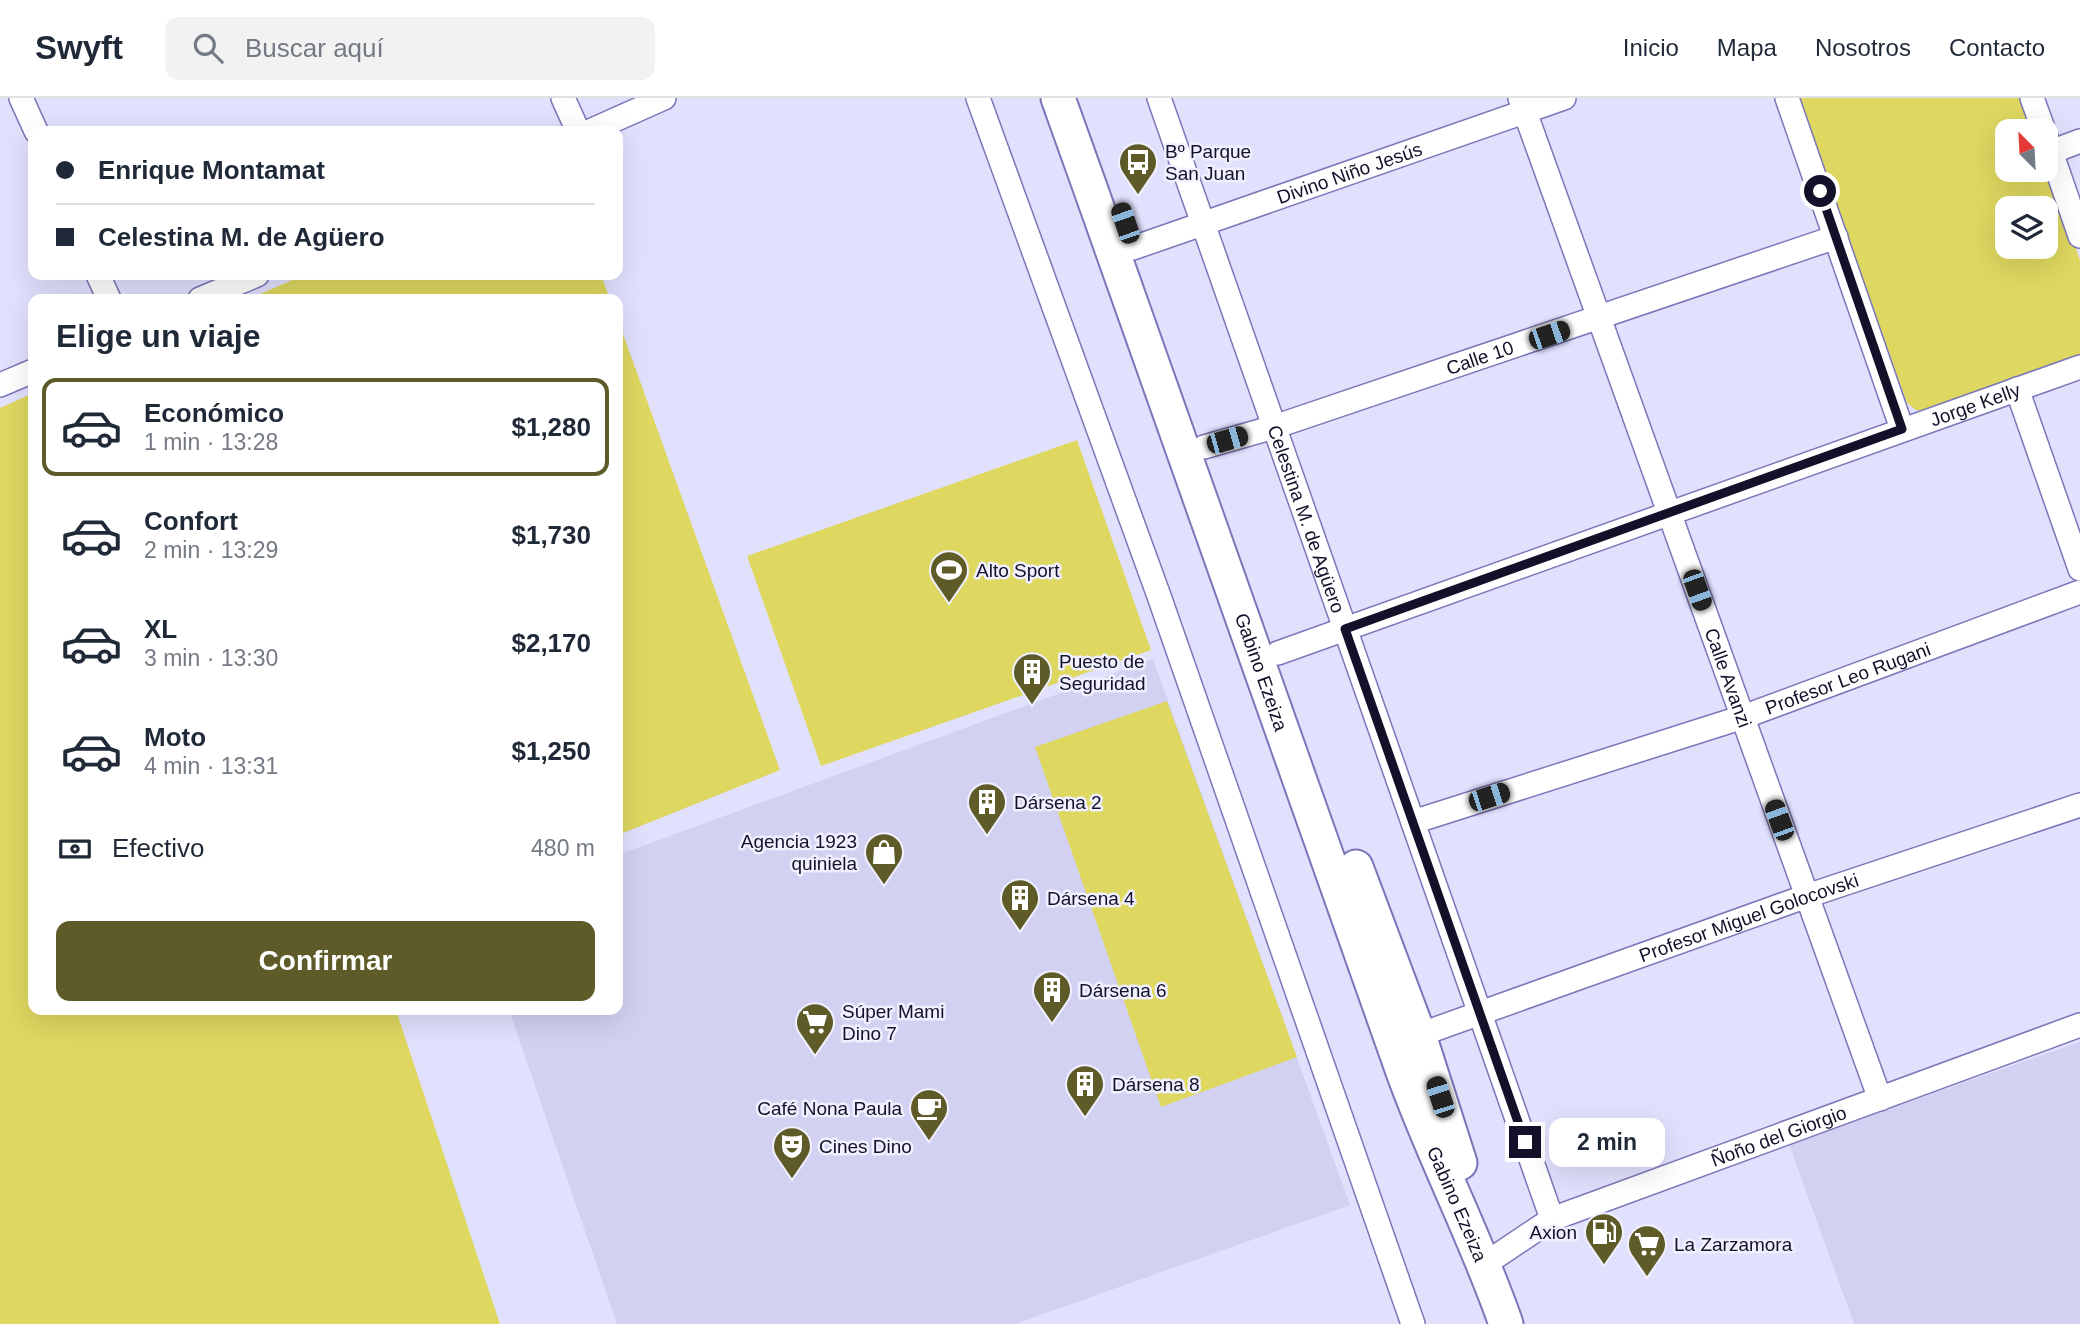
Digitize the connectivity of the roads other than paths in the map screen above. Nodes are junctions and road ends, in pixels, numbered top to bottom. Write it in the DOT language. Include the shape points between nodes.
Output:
graph roads {
  1 [pos="21,98"];
  2 [pos="563,98"];
  3 [pos="664,98"];
  4 [pos="978,98"];
  5 [pos="1058,98"];
  6 [pos="1081,98"];
  7 [pos="1159,98"];
  8 [pos="1564,98"];
  9 [pos="1787,98"];
  10 [pos="2032,98"];
  11 [pos="1522,105"];
  12 [pos="2040,119"];
  13 [pos="34,126"];
  14 [pos="576,126"];
  15 [pos="601,126"];
  16 [pos="2058,140"];
  17 [pos="2080,141"];
  18 [pos="2058,172"];
  19 [pos="1203,224"];
  20 [pos="2080,236"];
  21 [pos="1836,237"];
  22 [pos="1133,248"];
  23 [pos="245,280"];
  24 [pos="212,294"];
  25 [pos="1599,318"];
  26 [pos="2080,367"];
  27 [pos="28,373"];
  28 [pos="0,385"];
  29 [pos="2017,389"];
  30 [pos="1275,427"];
  31 [pos="1902,429"];
  32 [pos="1204,447"];
  33 [pos="1669,513"];
  34 [pos="2080,569"];
  35 [pos="2080,592"];
  36 [pos="1345,629"];
  37 [pos="1278,653"];
  38 [pos="1743,717"];
  39 [pos="2080,805"];
  40 [pos="1413,822"];
  41 [pos="1807,896"];
  42 [pos="1480,1014"];
  43 [pos="2080,1025"];
  44 [pos="1419,1035"];
  45 [pos="1880,1099"];
  46 [pos="1552,1219"];
  47 [pos="1485,1264"];
  48 [pos="1413,1324"];
  49 [pos="1506,1324"];
  1 -- 13 [label="street"];
  2 -- 14 [label="street"];
  3 -- 15 [label="street"];
  4 -- 48 [label="street" via="1159,596"];
  5 -- 47 [label="main road, Gabino Ezeiza" via="1403,1071"];
  6 -- 22 [label="main road, Gabino Ezeiza"];
  7 -- 19 [label="street, Celestina M. de Agüero"];
  8 -- 11 [label="street, Divino Niño Jesús"];
  9 -- 21 [label="street"];
  10 -- 12 [label="street"];
  11 -- 19 [label="street, Divino Niño Jesús"];
  11 -- 25 [label="street, Calle Avanzi"];
  16 -- 17 [label="street"];
  18 -- 20 [label="street"];
  19 -- 22 [label="street, Divino Niño Jesús"];
  19 -- 30 [label="street, Celestina M. de Agüero"];
  21 -- 25 [label="street, Calle 10"];
  21 -- 31 [label="street"];
  22 -- 32 [label="main road, Gabino Ezeiza"];
  23 -- 24 [label="street"];
  25 -- 30 [label="street, Calle 10"];
  25 -- 33 [label="street, Calle Avanzi"];
  26 -- 29 [label="street, Jorge Kelly"];
  27 -- 28 [label="street"];
  29 -- 31 [label="street, Jorge Kelly"];
  29 -- 34 [label="street"];
  30 -- 32 [label="street, Calle 10"];
  30 -- 36 [label="street, Celestina M. de Agüero"];
  31 -- 33 [label="street, Jorge Kelly"];
  32 -- 37 [label="main road, Gabino Ezeiza"];
  33 -- 36 [label="street, Jorge Kelly"];
  33 -- 38 [label="street, Calle Avanzi"];
  35 -- 38 [label="street, Profesor Leo Rugani"];
  36 -- 37 [label="street, Jorge Kelly"];
  36 -- 40 [label="street, Celestina M. de Agüero"];
  37 -- 44 [label="main road, Gabino Ezeiza"];
  38 -- 40 [label="street, Profesor Leo Rugani"];
  38 -- 41 [label="street, Calle Avanzi"];
  39 -- 41 [label="street, Profesor Miguel Golocovski"];
  40 -- 42 [label="street, Celestina M. de Agüero"];
  41 -- 42 [label="street, Profesor Miguel Golocovski"];
  41 -- 45 [label="street, Calle Avanzi"];
  42 -- 44 [label="street, Profesor Miguel Golocovski"];
  42 -- 46 [label="street, Celestina M. de Agüero"];
  43 -- 45 [label="street, Ñoño del Giorgio"];
  44 -- 47 [label="main road, Gabino Ezeiza" via="1468,1189"];
  45 -- 46 [label="street, Ñoño del Giorgio"];
  46 -- 47 [label="street, Ñoño del Giorgio"];
  47 -- 49 [label="main road"];
}
